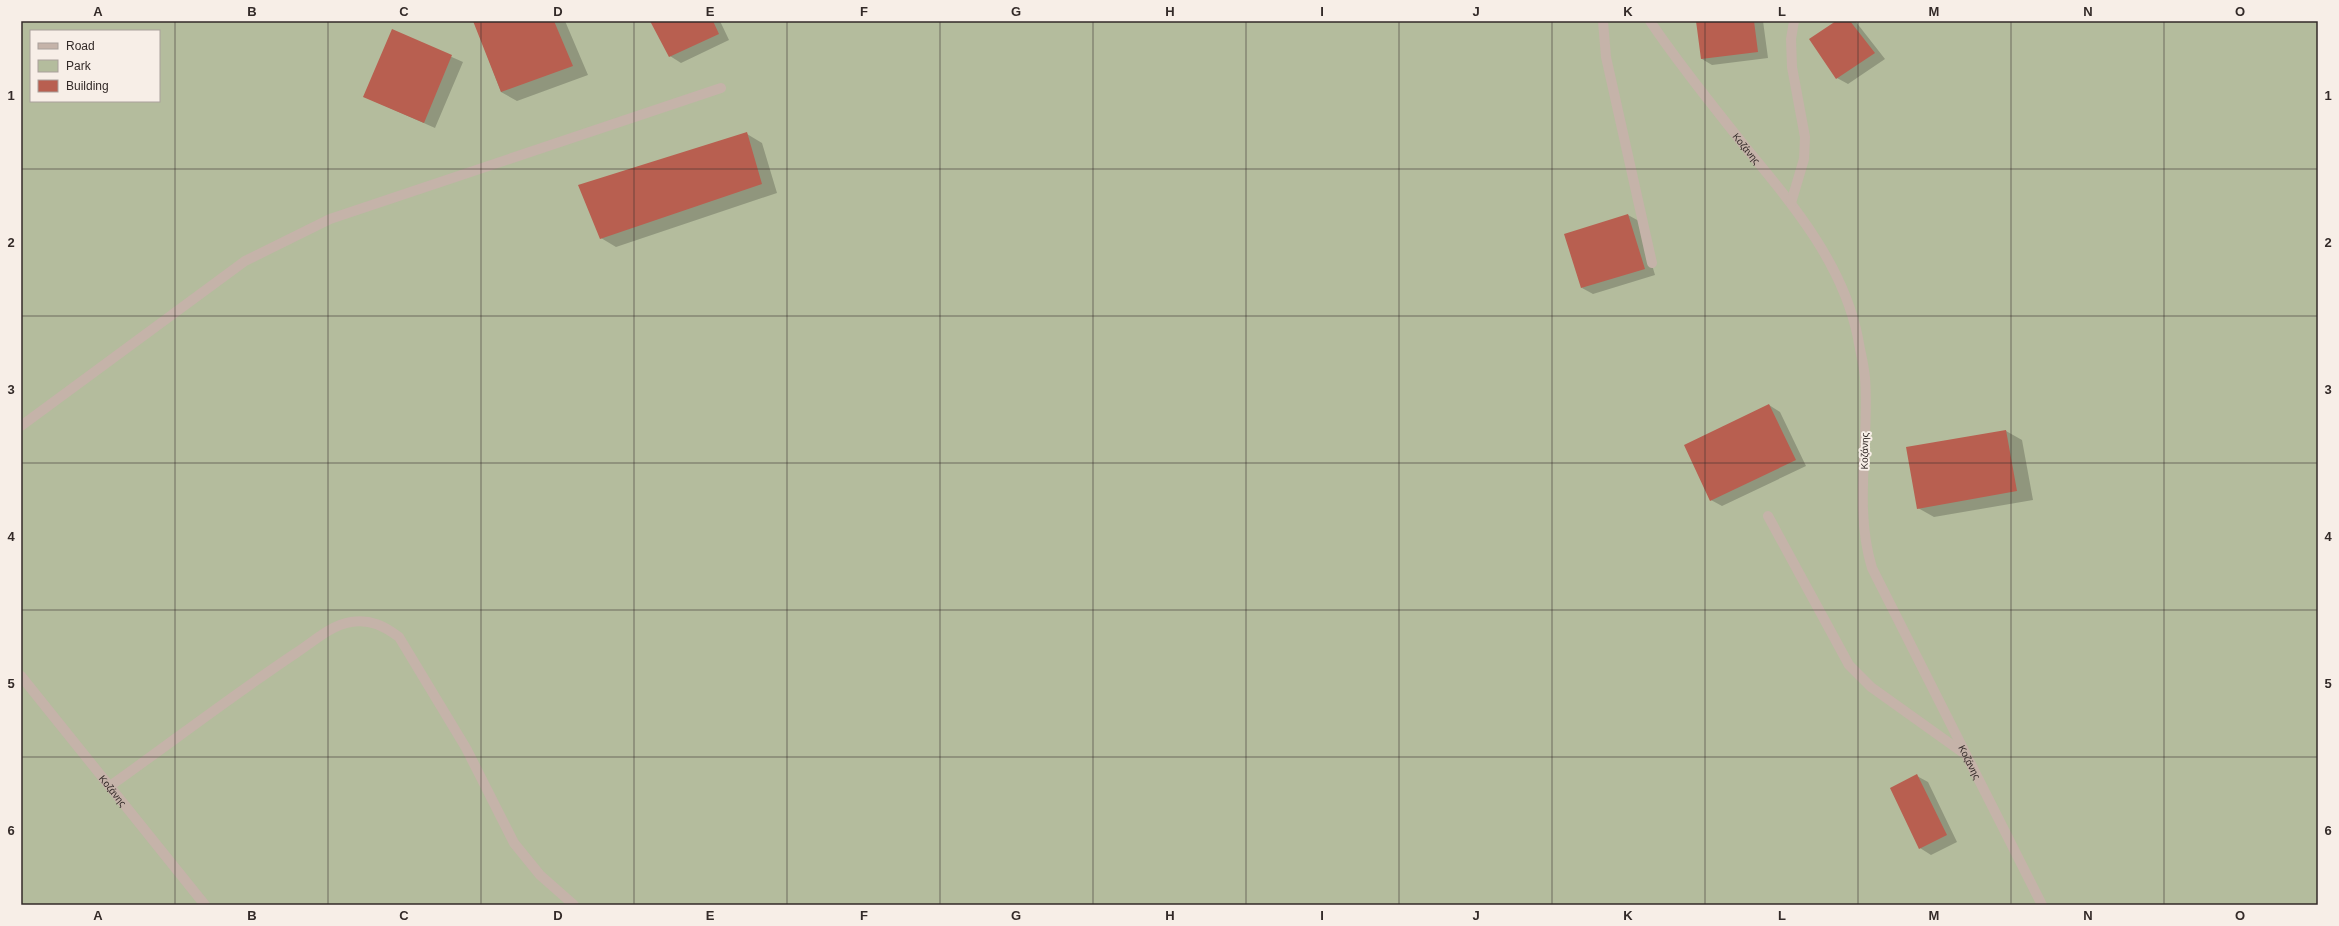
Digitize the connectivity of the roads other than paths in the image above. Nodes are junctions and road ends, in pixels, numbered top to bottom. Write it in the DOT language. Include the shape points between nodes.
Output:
graph roads {
  1 [pos="1603,21"];
  2 [pos="1650,21"];
  3 [pos="1794,21"];
  4 [pos="721,88"];
  5 [pos="1791,203"];
  6 [pos="1652,263"];
  7 [pos="21,426"];
  8 [pos="1768,516"];
  9 [pos="21,676"];
  10 [pos="1964,753"];
  11 [pos="110,786"];
  12 [pos="205,905"];
  13 [pos="574,905"];
  14 [pos="2042,905"];
  1 -- 6 [label="street" via="1606,56"];
  2 -- 5 [label="street, Κοζάνης" via="1679,64"];
  3 -- 5 [label="street" via="1792,67 1805,138 1804,159"];
  4 -- 7 [label="street" via="330,219 290,237 245,261"];
  5 -- 10 [label="street, Κοζάνης" via="1826,255 1848,302 1857,337 1865,378 1862,510 1865,546 1872,568"];
  8 -- 10 [label="street" via="1849,665 1871,687"];
  9 -- 11 [label="street, Κοζάνης"];
  10 -- 14 [label="street, Κοζάνης"];
  11 -- 12 [label="street, Κοζάνης"];
  11 -- 13 [label="street" via="271,669 336,627 351,622 369,621 385,626 399,637 466,748 514,843 540,875"];
}
